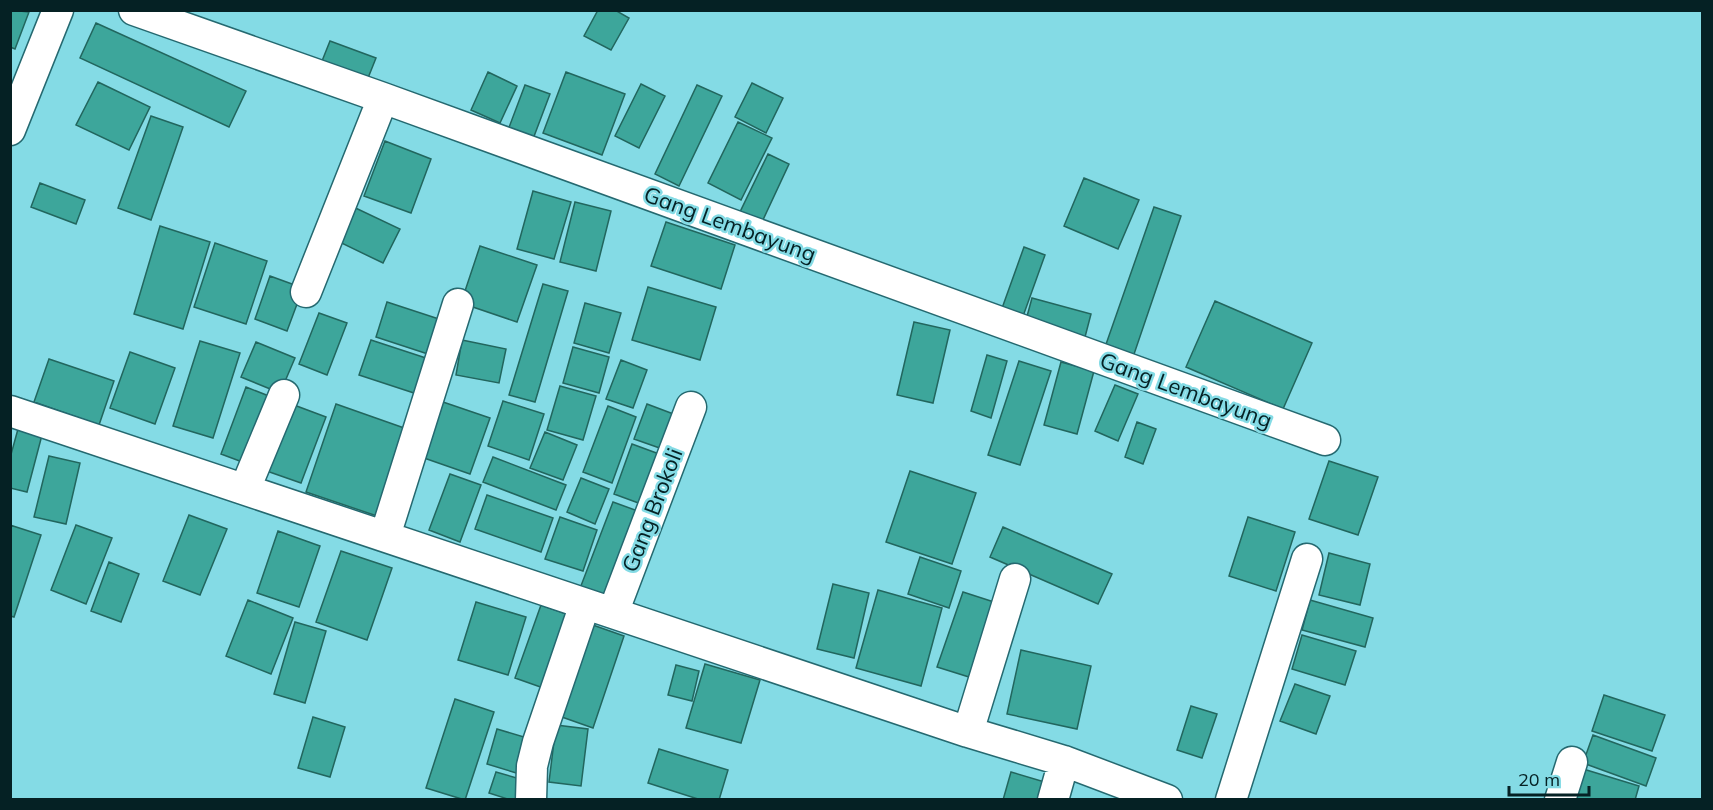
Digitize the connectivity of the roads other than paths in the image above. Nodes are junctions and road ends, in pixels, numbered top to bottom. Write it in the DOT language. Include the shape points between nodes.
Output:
graph roads {
  1 [pos="58,10"];
  2 [pos="134,10"];
  3 [pos="383,98"];
  4 [pos="10,130"];
  5 [pos="306,292"];
  6 [pos="458,304"];
  7 [pos="284,395"];
  8 [pos="691,408"];
  9 [pos="10,411"];
  10 [pos="1324,440"];
  11 [pos="245,489"];
  12 [pos="385,536"];
  13 [pos="1307,559"];
  14 [pos="1015,579"];
  15 [pos="585,604"];
  16 [pos="614,613"];
  17 [pos="968,732"];
  18 [pos="1064,761"];
  19 [pos="1572,762"];
  20 [pos="531,800"];
  21 [pos="1053,800"];
  22 [pos="1167,800"];
  23 [pos="1231,800"];
  24 [pos="1560,800"];
  1 -- 4 [label="street"];
  2 -- 3 [label="street, Gang Lembayung"];
  3 -- 5 [label="street"];
  3 -- 10 [label="street, Gang Lembayung"];
  6 -- 12 [label="street"];
  7 -- 11 [label="street"];
  8 -- 16 [label="street, Gang Brokoli"];
  9 -- 11 [label="street"];
  11 -- 12 [label="street"];
  12 -- 15 [label="street"];
  13 -- 23 [label="street"];
  14 -- 17 [label="street"];
  15 -- 16 [label="street"];
  15 -- 20 [label="street" via="538,742 532,766"];
  16 -- 17 [label="street"];
  17 -- 18 [label="street"];
  18 -- 21 [label="street"];
  18 -- 22 [label="street"];
  19 -- 24 [label="street"];
}
